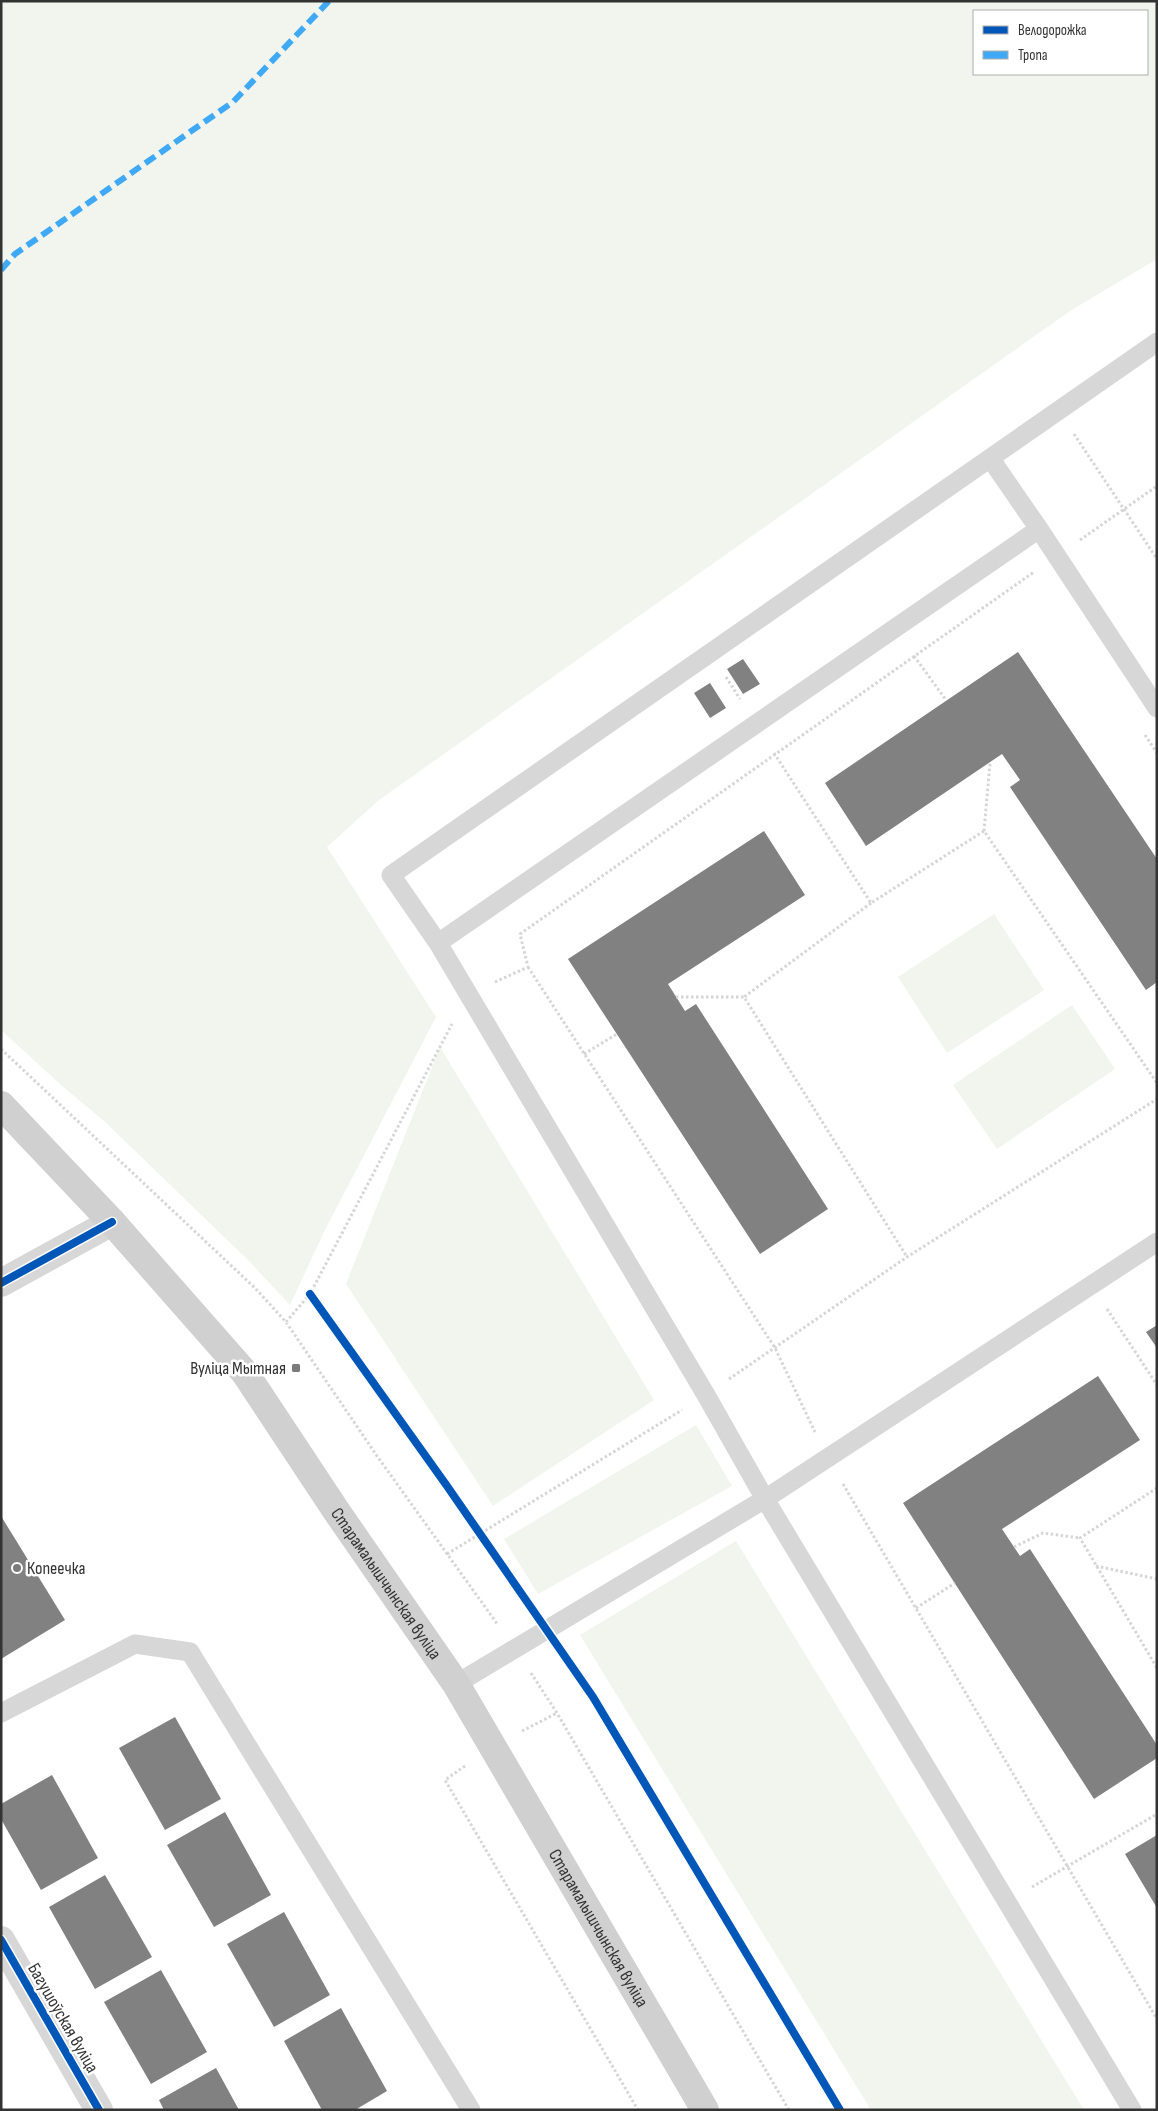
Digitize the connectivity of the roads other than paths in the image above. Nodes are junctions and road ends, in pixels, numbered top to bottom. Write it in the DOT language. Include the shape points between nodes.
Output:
graph roads {
  1 [pos="1156,345"];
  2 [pos="990,458"];
  3 [pos="1039,528"];
  4 [pos="1157,708"];
  5 [pos="438,943"];
  6 [pos="1,1105"];
  7 [pos="112,1222"];
  8 [pos="1157,1242"];
  9 [pos="1,1283"];
  10 [pos="765,1499"];
  11 [pos="456,1684"];
  12 [pos="1,1713"];
  13 [pos="1,1940"];
  14 [pos="99,2110"];
  15 [pos="470,2110"];
  16 [pos="705,2110"];
  17 [pos="1132,2110"];
  1 -- 2 [label="lane"];
  2 -- 3 [label="lane"];
  2 -- 5 [label="lane" via="391,875"];
  3 -- 4 [label="lane"];
  3 -- 5 [label="lane"];
  5 -- 10 [label="lane"];
  6 -- 7 [label="main road, Старамалышчынская вуліца"];
  7 -- 9 [label="street"];
  7 -- 11 [label="main road, Старамалышчынская вуліца" via="245,1373"];
  8 -- 10 [label="lane"];
  10 -- 11 [label="lane"];
  10 -- 17 [label="lane"];
  11 -- 16 [label="main road, Старамалышчынская вуліца"];
  12 -- 15 [label="lane" via="135,1644 190,1652"];
  13 -- 14 [label="street, Багушоўская вуліца"];
}
